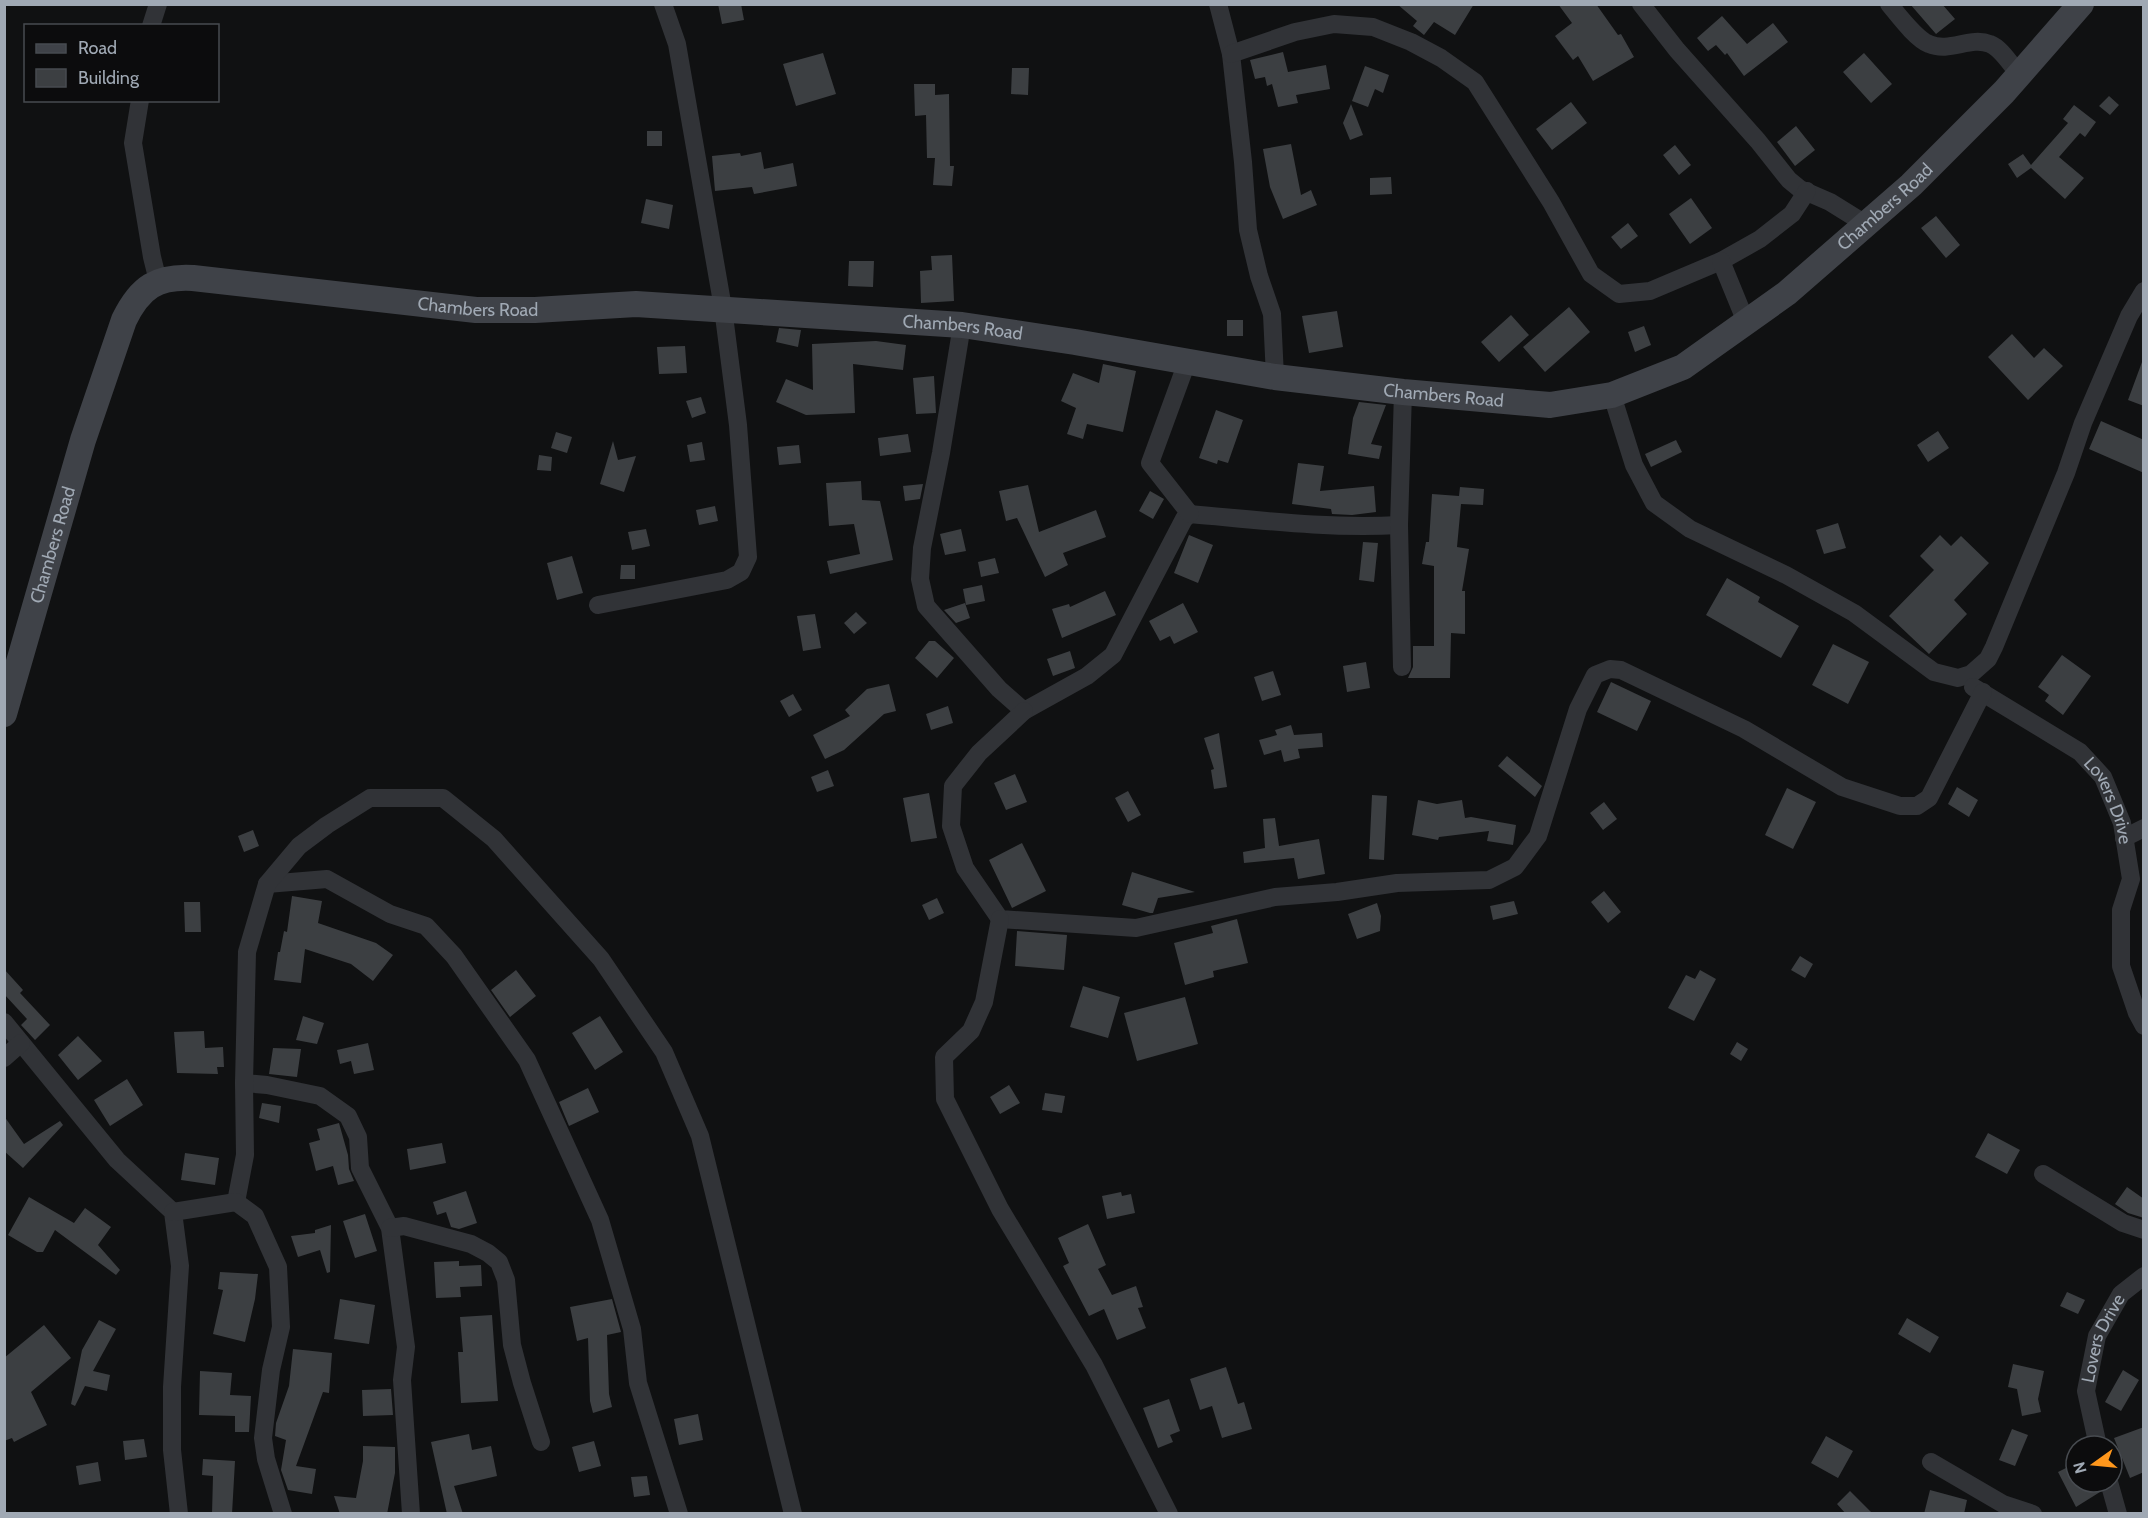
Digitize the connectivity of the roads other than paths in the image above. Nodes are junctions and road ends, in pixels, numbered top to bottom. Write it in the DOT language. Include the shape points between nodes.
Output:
graph roads {
  1 [pos="158,4"];
  2 [pos="663,4"];
  3 [pos="1218,4"];
  4 [pos="1641,4"];
  5 [pos="1889,4"];
  6 [pos="2081,4"];
  7 [pos="152,24"];
  8 [pos="1231,54"];
  9 [pos="2019,74"];
  10 [pos="140,102"];
  11 [pos="1807,191"];
  12 [pos="1867,225"];
  13 [pos="1721,261"];
  14 [pos="158,281"];
  15 [pos="2144,291"];
  16 [pos="723,308"];
  17 [pos="1746,322"];
  18 [pos="962,325"];
  19 [pos="1187,362"];
  20 [pos="1275,376"];
  21 [pos="1403,392"];
  22 [pos="1612,395"];
  23 [pos="1190,514"];
  24 [pos="1399,525"];
  25 [pos="598,605"];
  26 [pos="1402,667"];
  27 [pos="1958,678"];
  28 [pos="1983,692"];
  29 [pos="1024,711"];
  30 [pos="4,714"];
  31 [pos="2144,828"];
  32 [pos="2124,838"];
  33 [pos="267,884"];
  34 [pos="1000,919"];
  35 [pos="4,1022"];
  36 [pos="2144,1026"];
  37 [pos="21,1043"];
  38 [pos="4,1058"];
  39 [pos="244,1083"];
  40 [pos="2043,1174"];
  41 [pos="236,1202"];
  42 [pos="172,1212"];
  43 [pos="390,1228"];
  44 [pos="2144,1230"];
  45 [pos="2144,1276"];
  46 [pos="2095,1434"];
  47 [pos="541,1442"];
  48 [pos="1931,1462"];
  49 [pos="2112,1494"];
  50 [pos="179,1514"];
  51 [pos="283,1514"];
  52 [pos="411,1514"];
  53 [pos="679,1514"];
  54 [pos="793,1514"];
  55 [pos="1169,1514"];
  56 [pos="2032,1514"];
  57 [pos="2118,1514"];
  1 -- 7 [label="street"];
  2 -- 16 [label="street" via="677,44"];
  3 -- 8 [label="street"];
  4 -- 11 [label="street" via="1779,169"];
  5 -- 9 [label="street" via="1929,44 1991,44"];
  6 -- 9 [label="street, Chambers Road"];
  8 -- 13 [label="street" via="1295,32 1334,24 1373,27 1411,42 1475,82 1591,274 1619,294 1650,291"];
  8 -- 20 [label="street" via="1248,230 1272,314"];
  9 -- 12 [label="street, Chambers Road"];
  10 -- 14 [label="street" via="133,143"];
  11 -- 12 [label="street"];
  11 -- 13 [label="street" via="1792,214 1760,239"];
  12 -- 17 [label="street, Chambers Road" via="1787,293"];
  13 -- 17 [label="street"];
  14 -- 16 [label="street, Chambers Road" via="193,278 476,310 636,304"];
  14 -- 30 [label="street, Chambers Road" via="143,290 124,320 83,440"];
  15 -- 27 [label="street" via="2129,316 2083,423 1994,647 1979,668"];
  16 -- 18 [label="street, Chambers Road"];
  16 -- 25 [label="street" via="738,425 749,549 746,565 727,580"];
  17 -- 22 [label="street, Chambers Road" via="1683,367"];
  18 -- 19 [label="street, Chambers Road"];
  18 -- 29 [label="street" via="922,548 920,579 926,606 999,689"];
  19 -- 20 [label="street, Chambers Road"];
  19 -- 23 [label="street" via="1150,463"];
  20 -- 21 [label="street, Chambers Road"];
  21 -- 22 [label="street, Chambers Road" via="1550,405"];
  21 -- 24 [label="street"];
  22 -- 27 [label="street, Lovers Drive" via="1634,465 1654,503 1690,529 1854,613 1934,672"];
  23 -- 24 [label="street" via="1356,527"];
  23 -- 29 [label="street" via="1113,655 1087,676"];
  24 -- 26 [label="street"];
  27 -- 28 [label="street, Lovers Drive"];
  28 -- 32 [label="street, Lovers Drive" via="2080,752 2103,777"];
  28 -- 34 [label="street" via="1929,798 1917,806 1900,806 1842,787 1744,729 1621,670 1610,669 1595,675 1578,709 1538,836 1515,867 1489,880 1397,883 1275,897 1136,928"];
  29 -- 34 [label="street" via="979,753 952,786 951,826 965,868"];
  31 -- 32 [label="street"];
  32 -- 36 [label="street, Lovers Drive" via="2131,879 2121,910 2121,966"];
  33 -- 39 [label="street" via="247,952"];
  33 -- 53 [label="street" via="327,879 390,914 426,926 454,956 527,1060 600,1220 632,1329 638,1383"];
  33 -- 54 [label="street" via="299,846 370,798 443,798 494,839 602,959 664,1052 700,1136"];
  34 -- 55 [label="street" via="984,1002 970,1031 944,1057 945,1099 1000,1209 1094,1365"];
  35 -- 37 [label="street"];
  37 -- 38 [label="street"];
  37 -- 42 [label="street" via="117,1160"];
  39 -- 41 [label="street" via="245,1155"];
  39 -- 43 [label="street" via="320,1096 348,1116 358,1137 360,1168"];
  40 -- 44 [label="street" via="2123,1224"];
  41 -- 42 [label="street"];
  41 -- 51 [label="street" via="255,1216 278,1268 281,1327 262,1438"];
  42 -- 50 [label="street" via="180,1266 172,1387 172,1450"];
  43 -- 47 [label="street" via="404,1226 471,1244 499,1262 506,1280 512,1345"];
  43 -- 52 [label="street" via="406,1347 402,1380"];
  45 -- 46 [label="street, Lovers Drive" via="2121,1294 2097,1336 2085,1391"];
  48 -- 56 [label="street" via="2003,1504"];
  49 -- 57 [label="street"];
}
